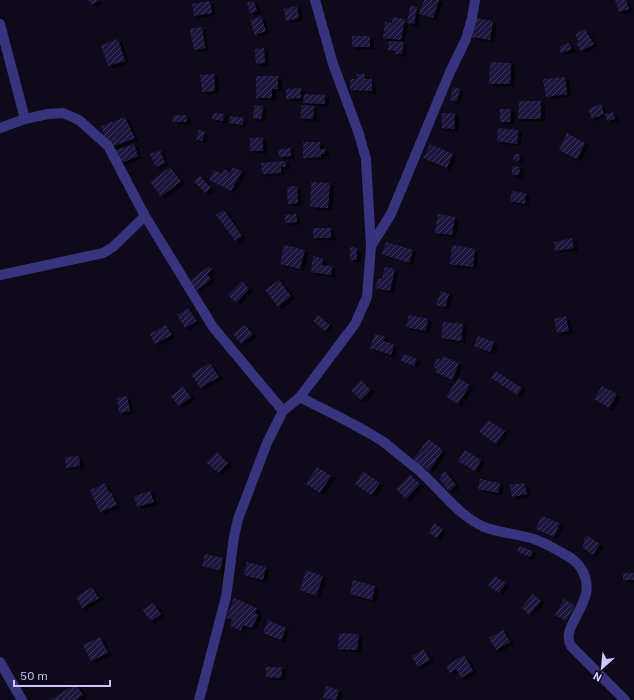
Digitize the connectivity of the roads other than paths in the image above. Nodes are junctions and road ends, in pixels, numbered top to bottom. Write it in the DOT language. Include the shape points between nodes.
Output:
graph roads {
  1 [pos="315,0"];
  2 [pos="474,0"];
  3 [pos="0,24"];
  4 [pos="25,119"];
  5 [pos="0,128"];
  6 [pos="145,216"];
  7 [pos="371,246"];
  8 [pos="0,275"];
  9 [pos="300,397"];
  10 [pos="283,411"];
  11 [pos="0,662"];
  12 [pos="22,700"];
  13 [pos="199,700"];
  14 [pos="625,700"];
  1 -- 7 [label="street" via="333,64 366,159"];
  2 -- 7 [label="street" via="466,39 390,214"];
  3 -- 4 [label="street"];
  4 -- 5 [label="street"];
  4 -- 6 [label="street" via="63,113 79,120 108,146"];
  6 -- 8 [label="street" via="113,247 103,253"];
  6 -- 10 [label="street" via="213,327"];
  7 -- 9 [label="street" via="366,297 355,324"];
  9 -- 10 [label="street"];
  9 -- 14 [label="street" via="385,443 418,469 455,507 472,520 485,527 534,539 551,546 580,566 588,587 586,597 570,628 568,641"];
  10 -- 13 [label="street" via="267,443 238,519 226,597"];
  11 -- 12 [label="street"];
}
